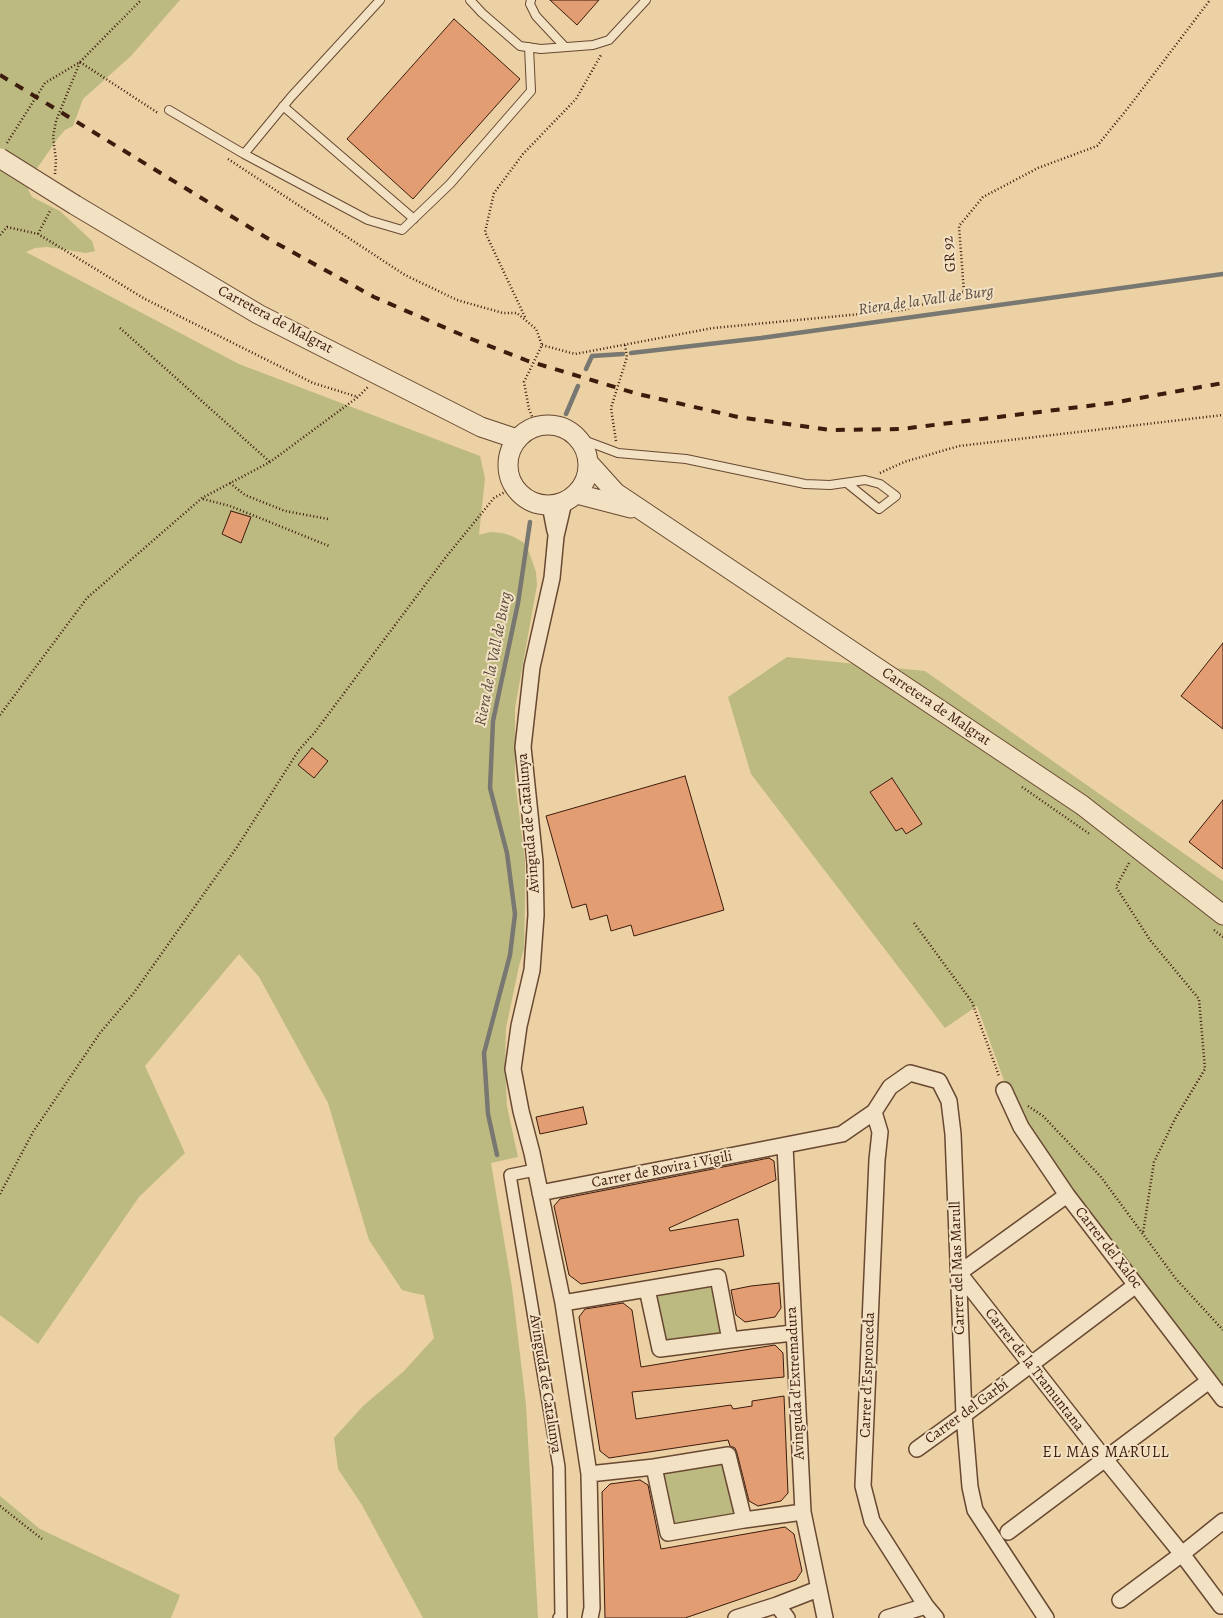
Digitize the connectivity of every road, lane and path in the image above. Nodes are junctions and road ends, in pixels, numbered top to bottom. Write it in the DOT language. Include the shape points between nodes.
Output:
graph roads {
  1 [pos="141,0"];
  2 [pos="380,0"];
  3 [pos="470,0"];
  4 [pos="531,0"];
  5 [pos="646,0"];
  6 [pos="1210,0"];
  7 [pos="609,40"];
  8 [pos="564,46"];
  9 [pos="529,47"];
  10 [pos="80,62"];
  11 [pos="283,106"];
  12 [pos="166,113"];
  13 [pos="2,152"];
  14 [pos="244,154"];
  15 [pos="222,155"];
  16 [pos="55,175"];
  17 [pos="52,203"];
  18 [pos="414,219"];
  19 [pos="38,234"];
  20 [pos="0,235"];
  21 [pos="526,320"];
  22 [pos="120,328"];
  23 [pos="542,345"];
  24 [pos="625,345"];
  25 [pos="368,387"];
  26 [pos="358,397"];
  27 [pos="1223,415"];
  28 [pos="536,426"];
  29 [pos="480,427"];
  30 [pos="578,438"];
  31 [pos="517,439"];
  32 [pos="618,454"];
  33 [pos="508,458"];
  34 [pos="270,462"];
  35 [pos="588,462"];
  36 [pos="865,480"];
  37 [pos="230,483"];
  38 [pos="848,484"];
  39 [pos="514,487"];
  40 [pos="202,498"];
  41 [pos="564,500"];
  42 [pos="642,510"];
  43 [pos="328,519"];
  44 [pos="329,546"];
  45 [pos="0,716"];
  46 [pos="1019,784"];
  47 [pos="1098,840"];
  48 [pos="1129,862"];
  49 [pos="1215,919"];
  50 [pos="914,923"];
  51 [pos="1223,937"];
  52 [pos="1004,1090"];
  53 [pos="1028,1105"];
  54 [pos="874,1112"];
  55 [pos="785,1146"];
  56 [pos="535,1170"];
  57 [pos="540,1193"];
  58 [pos="0,1194"];
  59 [pos="1067,1195"];
  60 [pos="1143,1233"];
  61 [pos="959,1274"];
  62 [pos="1136,1285"];
  63 [pos="647,1289"];
  64 [pos="563,1303"];
  65 [pos="1223,1330"];
  66 [pos="793,1333"];
  67 [pos="730,1340"];
  68 [pos="1030,1366"];
  69 [pos="1209,1381"];
  70 [pos="1223,1399"];
  71 [pos="964,1415"];
  72 [pos="917,1449"];
  73 [pos="1104,1458"];
  74 [pos="654,1467"];
  75 [pos="589,1474"];
  76 [pos="0,1506"];
  77 [pos="803,1512"];
  78 [pos="744,1520"];
  79 [pos="1223,1521"];
  80 [pos="1008,1532"];
  81 [pos="42,1539"];
  82 [pos="1182,1554"];
  83 [pos="818,1589"];
  84 [pos="1120,1600"];
  85 [pos="777,1606"];
  86 [pos="926,1606"];
  87 [pos="1221,1606"];
  88 [pos="559,1618"];
  89 [pos="590,1618"];
  90 [pos="736,1618"];
  91 [pos="787,1618"];
  92 [pos="825,1618"];
  93 [pos="887,1618"];
  94 [pos="936,1618"];
  95 [pos="1046,1618"];
  1 -- 10 [label="path"];
  2 -- 11 [label="lane"];
  3 -- 9 [label="lane" via="520,46"];
  4 -- 8 [label="lane" via="536,16"];
  5 -- 7 [label="lane"];
  6 -- 24 [label="path, GR 92" via="1097,146 1038,168 983,197 959,226 964,292 903,310 713,328"];
  7 -- 8 [label="lane" via="593,45"];
  7 -- 21 [label="path" via="576,99 523,154 494,193 485,232"];
  8 -- 9 [label="lane"];
  9 -- 18 [label="lane" via="531,91 450,184"];
  10 -- 12 [label="path"];
  10 -- 13 [label="path" via="46,83"];
  10 -- 16 [label="path" via="56,121 53,137"];
  11 -- 14 [label="lane"];
  11 -- 18 [label="lane"];
  12 -- 14 [label="lane"];
  13 -- 29 [label="street, Carretera de Malgrat, bridge" via="75,204 258,314"];
  14 -- 18 [label="lane" via="368,220 402,230"];
  15 -- 21 [label="path" via="405,276 457,300 503,313 517,313"];
  17 -- 19 [label="path" via="51,212"];
  19 -- 20 [label="path" via="7,227"];
  19 -- 26 [label="path" via="145,299 313,383"];
  21 -- 23 [label="path" via="536,329"];
  22 -- 34 [label="path"];
  23 -- 24 [label="path, GR 92" via="575,354"];
  23 -- 28 [label="path" via="524,382"];
  24 -- 32 [label="path" via="627,357 610,408"];
  25 -- 26 [label="path"];
  26 -- 34 [label="path"];
  27 -- 36 [label="path" via="959,446 904,462"];
  28 -- 30 [label="street" via="549,424 561,427"];
  28 -- 31 [label="street"];
  29 -- 31 [label="street, Carretera de Malgrat"];
  29 -- 33 [label="street, Carretera de Malgrat"];
  30 -- 32 [label="lane"];
  30 -- 35 [label="street" via="586,450"];
  31 -- 33 [label="street"];
  32 -- 38 [label="lane" via="686,459 805,484"];
  33 -- 39 [label="street"];
  34 -- 37 [label="path"];
  35 -- 41 [label="street" via="587,477"];
  35 -- 42 [label="street, Carretera de Malgrat" via="616,493"];
  36 -- 38 [label="lane"];
  36 -- 38 [label="lane" via="880,484 896,496 880,509"];
  37 -- 40 [label="path"];
  37 -- 43 [label="path" via="245,495 284,511"];
  39 -- 41 [label="street" via="532,502"];
  39 -- 58 [label="path" via="494,498 299,750 237,847 133,994 100,1034 33,1132"];
  40 -- 44 [label="path"];
  40 -- 45 [label="path" via="87,598"];
  41 -- 42 [label="street, Carretera de Malgrat"];
  41 -- 56 [label="street, Avinguda de Catalunya" via="552,578 532,667 523,747 535,862 536,915 532,970 513,1069"];
  42 -- 49 [label="street, Carretera de Malgrat" via="1082,805"];
  46 -- 47 [label="path"];
  48 -- 60 [label="path" via="1116,887 1150,940 1199,1000 1205,1069 1154,1162"];
  49 -- 51 [label="path"];
  50 -- 52 [label="path" via="972,1002"];
  52 -- 59 [label="street, Carrer del Xaloc" via="1021,1127"];
  53 -- 60 [label="path" via="1043,1116 1101,1177"];
  54 -- 55 [label="street, Carrer del Mas Marull" via="842,1134"];
  54 -- 61 [label="street, Carrer del Mas Marull" via="890,1087 910,1073 938,1081 949,1102 953,1134"];
  54 -- 86 [label="street, Carrer d'Espronceda" via="880,1132 863,1486 872,1521"];
  55 -- 57 [label="street, Carrer de Rovira i Vigili"];
  55 -- 66 [label="street, Avinguda d'Extremadura"];
  56 -- 57 [label="street, Avinguda de Catalunya"];
  56 -- 88 [label="street, Avinguda de Catalunya" via="510,1175 559,1466"];
  57 -- 64 [label="street, Avinguda de Catalunya"];
  59 -- 61 [label="street"];
  59 -- 62 [label="street, Carrer del Xaloc"];
  60 -- 65 [label="path" via="1176,1279"];
  61 -- 68 [label="street, Carrer de la Tramuntana"];
  61 -- 71 [label="street, Carrer del Mas Marull"];
  62 -- 68 [label="street, Carrer del Garbí"];
  62 -- 69 [label="street, Carrer del Xaloc"];
  63 -- 64 [label="street"];
  63 -- 67 [label="street" via="660,1349"];
  63 -- 67 [label="street" via="718,1277"];
  64 -- 75 [label="street, Avinguda de Catalunya"];
  66 -- 67 [label="street"];
  66 -- 77 [label="street, Avinguda d'Extremadura"];
  68 -- 71 [label="street, Carrer del Garbí"];
  68 -- 73 [label="street, Carrer de la Tramuntana"];
  69 -- 70 [label="street, Carrer del Xaloc"];
  69 -- 73 [label="street"];
  71 -- 72 [label="street, Carrer del Garbí"];
  71 -- 95 [label="street, Carrer del Mas Marull" via="970,1487 976,1510"];
  73 -- 80 [label="street"];
  73 -- 82 [label="street, Carrer de la Tramuntana"];
  74 -- 75 [label="street"];
  74 -- 78 [label="street" via="728,1455"];
  74 -- 78 [label="street" via="668,1534"];
  75 -- 89 [label="street, Avinguda de Catalunya"];
  76 -- 81 [label="path"];
  77 -- 78 [label="street"];
  77 -- 83 [label="street, Avinguda d'Extremadura"];
  79 -- 82 [label="street"];
  82 -- 84 [label="street"];
  82 -- 87 [label="street, Carrer de la Tramuntana"];
  83 -- 85 [label="street"];
  83 -- 92 [label="street, Avinguda d'Extremadura"];
  85 -- 90 [label="street"];
  85 -- 91 [label="street"];
  86 -- 93 [label="street"];
  86 -- 94 [label="street, Carrer d'Espronceda"];
}
